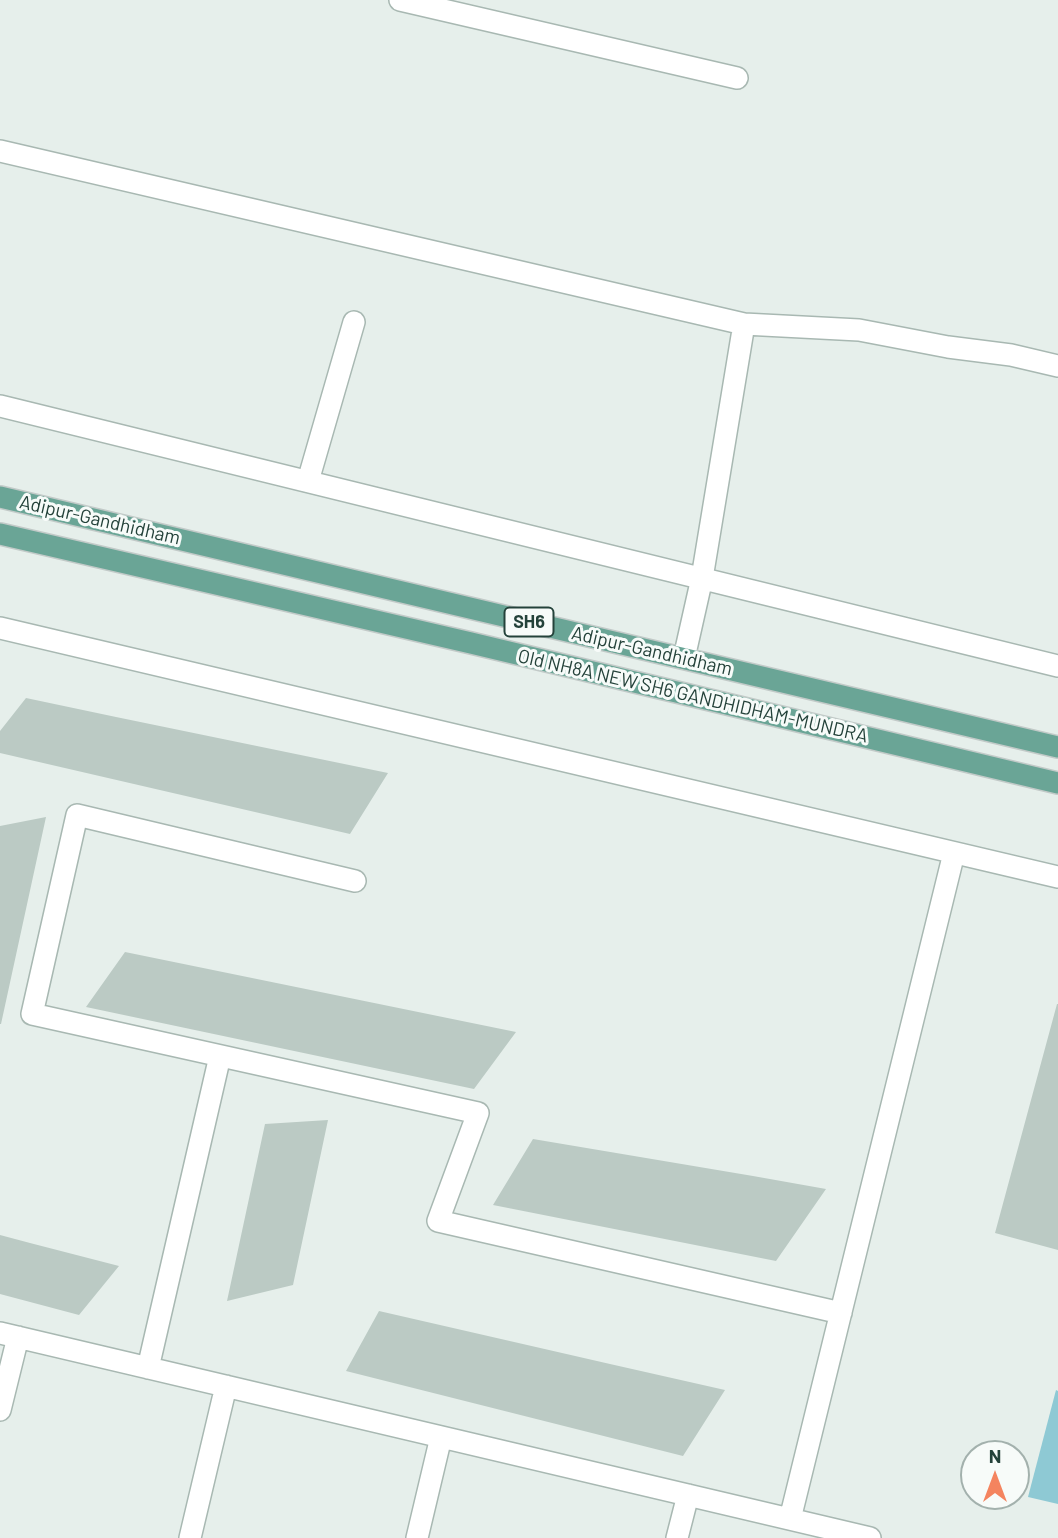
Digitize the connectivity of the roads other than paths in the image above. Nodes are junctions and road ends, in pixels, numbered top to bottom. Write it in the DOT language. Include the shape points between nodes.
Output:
graph roads {
  1 [pos="400,0"];
  2 [pos="737,78"];
  3 [pos="0,151"];
  4 [pos="354,322"];
  5 [pos="744,324"];
  6 [pos="1058,366"];
  7 [pos="0,406"];
  8 [pos="308,481"];
  9 [pos="0,497"];
  10 [pos="0,534"];
  11 [pos="702,578"];
  12 [pos="0,628"];
  13 [pos="684,658"];
  14 [pos="1058,666"];
  15 [pos="1058,747"];
  16 [pos="1058,783"];
  17 [pos="954,853"];
  18 [pos="1058,877"];
  19 [pos="355,881"];
  20 [pos="220,1056"];
  21 [pos="841,1313"];
  22 [pos="9,1335"];
  23 [pos="148,1368"];
  24 [pos="226,1387"];
  25 [pos="0,1410"];
  26 [pos="441,1437"];
  27 [pos="688,1495"];
  28 [pos="790,1519"];
  29 [pos="190,1538"];
  30 [pos="417,1538"];
  31 [pos="677,1538"];
  32 [pos="870,1538"];
  1 -- 2 [label="street"];
  3 -- 5 [label="street"];
  4 -- 8 [label="street"];
  5 -- 6 [label="street" via="859,330"];
  5 -- 11 [label="street"];
  7 -- 8 [label="street"];
  8 -- 11 [label="street"];
  9 -- 13 [label="main road, Adipur-Gandhidham / SH6"];
  10 -- 16 [label="main road, Old NH8A NEW SH6 GANDHIDHAM-MUNDRA / SH6"];
  11 -- 13 [label="street"];
  11 -- 14 [label="street"];
  12 -- 17 [label="street"];
  13 -- 15 [label="main road, Adipur-Gandhidham / SH6"];
  17 -- 18 [label="street"];
  17 -- 21 [label="street"];
  19 -- 20 [label="street" via="77,815 32,1014"];
  20 -- 21 [label="street" via="478,1113 438,1221"];
  20 -- 23 [label="street"];
  21 -- 28 [label="street"];
  22 -- 23 [label="street"];
  22 -- 25 [label="street"];
  23 -- 24 [label="street"];
  24 -- 26 [label="street"];
  24 -- 29 [label="street"];
  26 -- 27 [label="street"];
  26 -- 30 [label="street"];
  27 -- 28 [label="street"];
  27 -- 31 [label="street"];
  28 -- 32 [label="street"];
}
